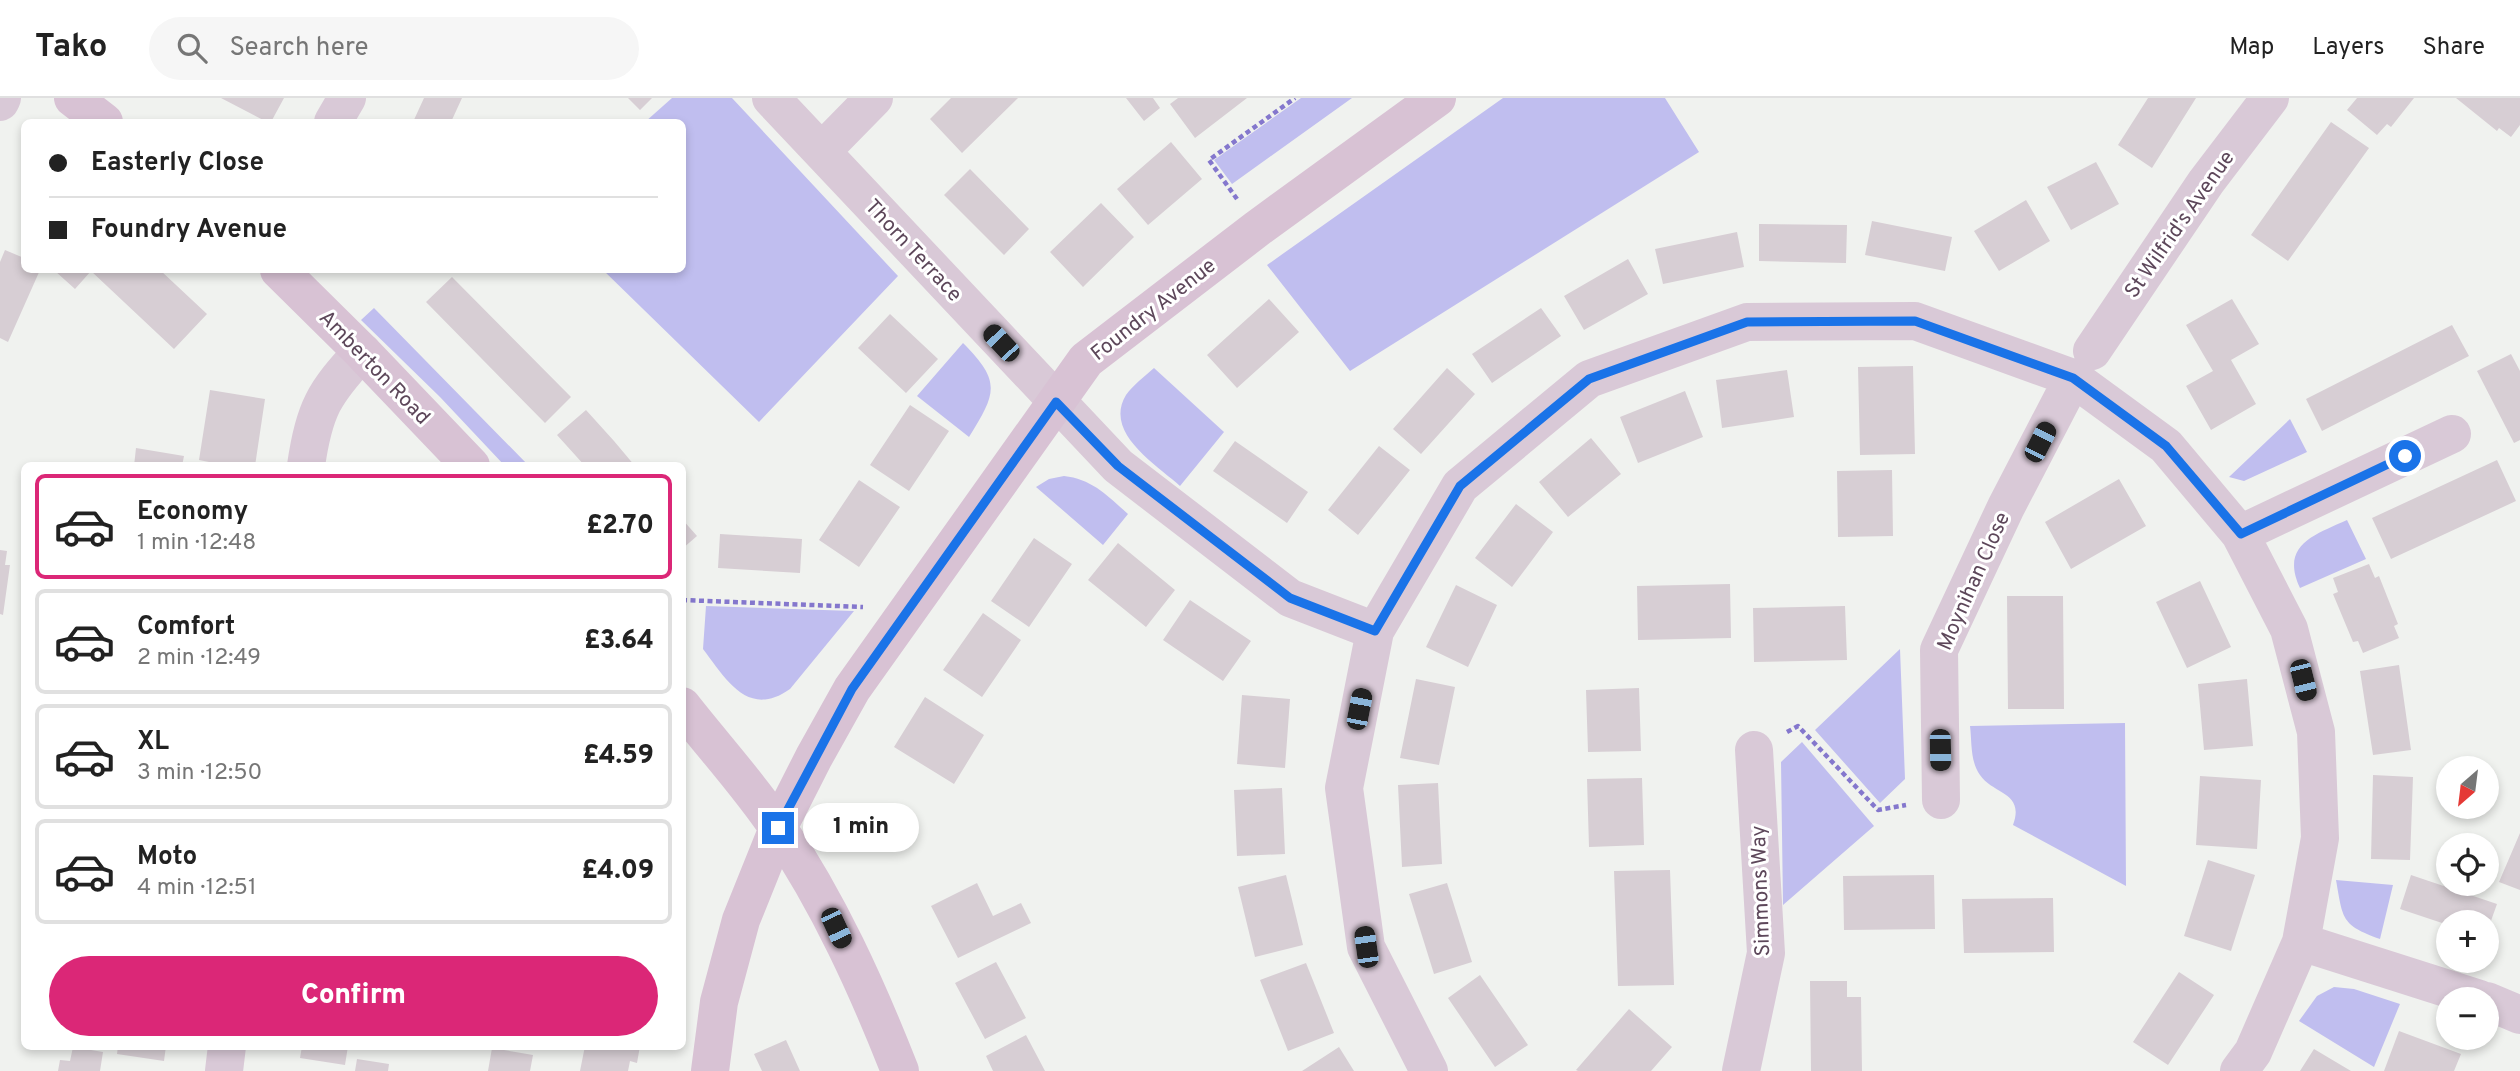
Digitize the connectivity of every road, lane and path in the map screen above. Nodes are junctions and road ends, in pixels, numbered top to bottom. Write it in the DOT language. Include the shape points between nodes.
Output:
graph roads {
  1 [pos="73,98"];
  2 [pos="347,98"];
  3 [pos="771,98"];
  4 [pos="874,98"];
  5 [pos="1294,98"];
  6 [pos="1437,98"];
  7 [pos="2270,98"];
  8 [pos="100,119"];
  9 [pos="334,119"];
  10 [pos="822,151"];
  11 [pos="1258,228"];
  12 [pos="282,273"];
  13 [pos="362,352"];
  14 [pos="2083,364"];
  15 [pos="1056,402"];
  16 [pos="2452,434"];
  17 [pos="307,462"];
  18 [pos="467,462"];
  19 [pos="2241,534"];
  20 [pos="686,600"];
  21 [pos="909,609"];
  22 [pos="1375,631"];
  23 [pos="686,711"];
  24 [pos="1754,750"];
  25 [pos="1941,800"];
  26 [pos="778,828"];
  27 [pos="2301,943"];
  28 [pos="2442,987"];
  29 [pos="2499,1006"];
  30 [pos="2520,1015"];
  31 [pos="227,1050"];
  32 [pos="224,1071"];
  33 [pos="710,1071"];
  34 [pos="900,1071"];
  35 [pos="1429,1071"];
  36 [pos="1741,1071"];
  37 [pos="2239,1071"];
  1 -- 8 [label="street"];
  2 -- 9 [label="street"];
  3 -- 10 [label="street, Thorn Terrace"];
  4 -- 10 [label="street"];
  5 -- 11 [label="path" via="1209,160"];
  6 -- 11 [label="street, Foundry Avenue"];
  7 -- 14 [label="street, St Wilfrid's Avenue" via="2206,182"];
  10 -- 15 [label="street, Thorn Terrace"];
  11 -- 15 [label="street, Foundry Avenue" via="1086,360"];
  12 -- 13 [label="street, Amberton Road"];
  13 -- 17 [label="street" via="320,404"];
  13 -- 18 [label="street, Amberton Road"];
  14 -- 19 [label="street" via="2166,446"];
  14 -- 22 [label="street" via="1915,321 1747,322 1589,379 1460,486"];
  14 -- 25 [label="street, Moynihan Close" via="2006,507 1939,650"];
  15 -- 21 [label="street, Foundry Avenue"];
  15 -- 22 [label="street, Thorn Terrace" via="1118,466 1290,598"];
  16 -- 19 [label="street"];
  19 -- 27 [label="street" via="2289,629 2316,732 2320,838"];
  20 -- 21 [label="path"];
  21 -- 26 [label="street, Foundry Avenue" via="852,689"];
  22 -- 35 [label="street" via="1344,788 1366,947"];
  23 -- 26 [label="street"];
  24 -- 25 [label="path" via="1798,726 1878,810"];
  24 -- 36 [label="street, Simmons Way" via="1766,953"];
  26 -- 33 [label="street, Foundry Avenue" via="741,920 719,1002"];
  26 -- 34 [label="street" via="836,928"];
  27 -- 28 [label="street"];
  27 -- 37 [label="street" via="2253,1052"];
  29 -- 30 [label="street"];
  31 -- 32 [label="street"];
}
